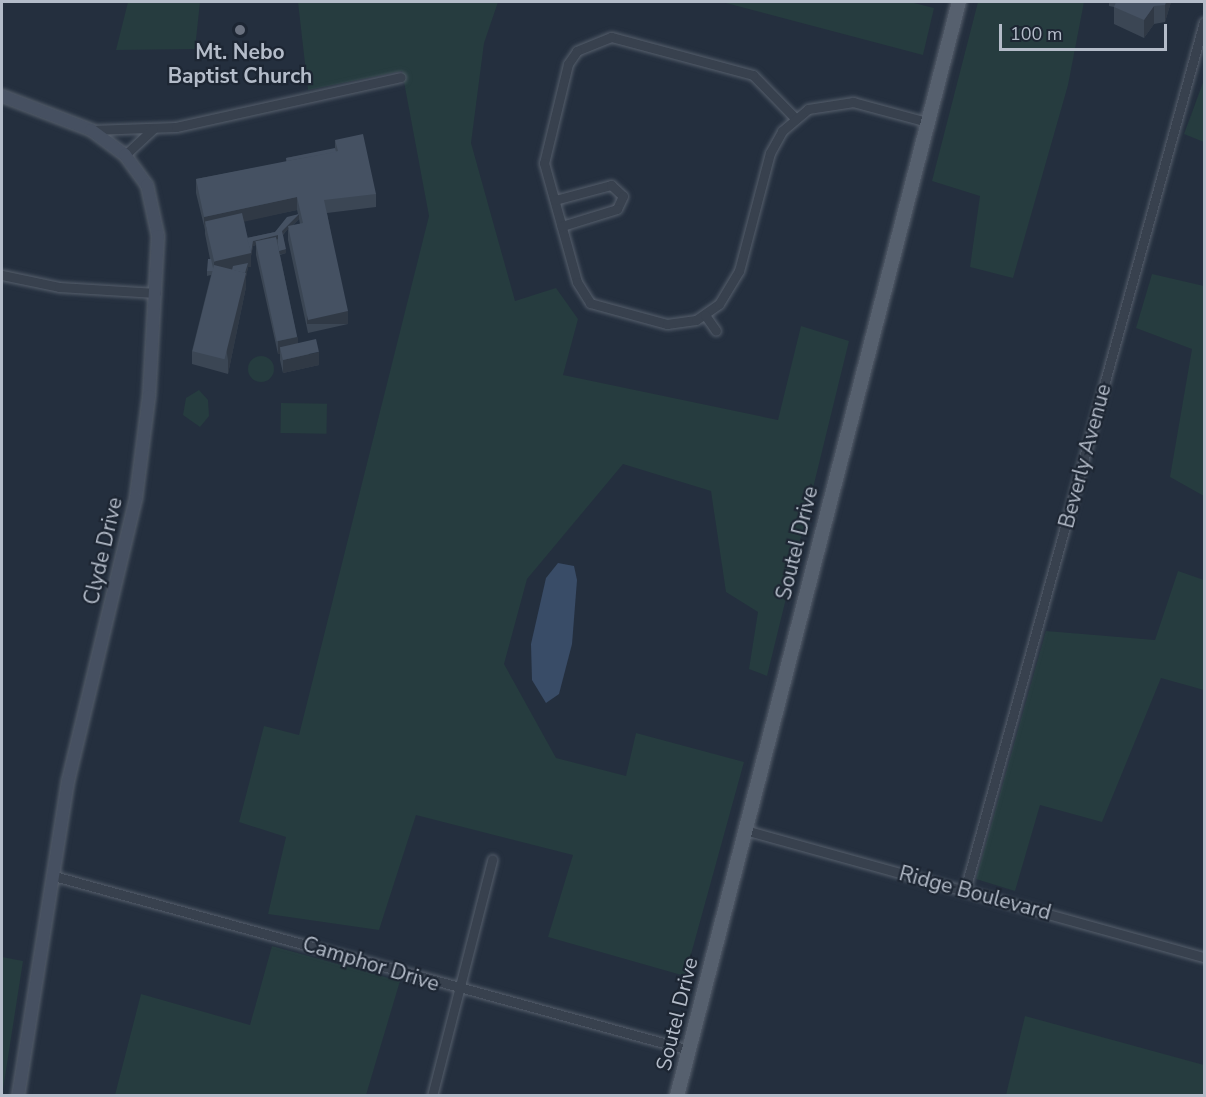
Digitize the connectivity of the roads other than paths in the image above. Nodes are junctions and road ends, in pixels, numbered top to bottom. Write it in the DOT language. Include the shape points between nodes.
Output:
graph roads {
  1 [pos="958,2"];
  2 [pos="1204,22"];
  3 [pos="401,77"];
  4 [pos="2,96"];
  5 [pos="795,118"];
  6 [pos="927,122"];
  7 [pos="153,129"];
  8 [pos="91,130"];
  9 [pos="125,155"];
  10 [pos="555,200"];
  11 [pos="562,226"];
  12 [pos="2,274"];
  13 [pos="156,293"];
  14 [pos="705,315"];
  15 [pos="716,331"];
  16 [pos="745,831"];
  17 [pos="492,860"];
  18 [pos="54,876"];
  19 [pos="965,890"];
  20 [pos="1204,957"];
  21 [pos="459,990"];
  22 [pos="689,1050"];
  23 [pos="18,1095"];
  24 [pos="432,1095"];
  25 [pos="677,1095"];
  1 -- 6 [label="main road, Soutel Drive"];
  2 -- 19 [label="street, Beverly Avenue"];
  3 -- 7 [label="street"];
  4 -- 8 [label="street, Clyde Drive"];
  5 -- 6 [label="street" via="836,101"];
  5 -- 10 [label="street" via="753,75 611,38 587,42 568,64 546,150"];
  5 -- 14 [label="street" via="770,153 739,271"];
  6 -- 16 [label="main road, Soutel Drive"];
  7 -- 8 [label="street"];
  7 -- 9 [label="street"];
  8 -- 9 [label="street, Clyde Drive"];
  9 -- 13 [label="street, Clyde Drive" via="154,207"];
  10 -- 11 [label="street"];
  10 -- 11 [label="street" via="611,186 622,196 617,209"];
  11 -- 14 [label="street" via="578,282 590,303 667,324"];
  12 -- 13 [label="street" via="59,287"];
  13 -- 18 [label="street, Clyde Drive" via="136,498 74,751"];
  14 -- 15 [label="street"];
  16 -- 19 [label="street, Ridge Boulevard"];
  16 -- 22 [label="main road, Soutel Drive"];
  17 -- 21 [label="street"];
  18 -- 21 [label="street, Camphor Drive"];
  18 -- 23 [label="street, Clyde Drive"];
  19 -- 20 [label="street, Ridge Boulevard"];
  21 -- 22 [label="street, Camphor Drive"];
  21 -- 24 [label="street"];
  22 -- 25 [label="main road, Soutel Drive"];
}
